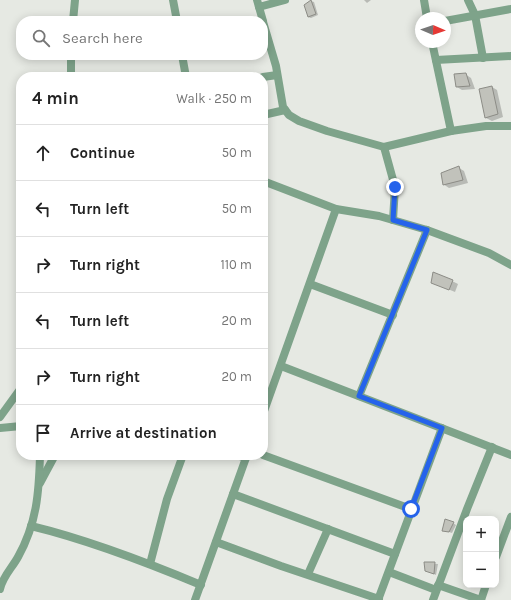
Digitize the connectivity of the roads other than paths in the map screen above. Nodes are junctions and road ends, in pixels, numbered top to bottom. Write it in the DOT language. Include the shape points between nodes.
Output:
graph roads {
  1 [pos="75,0"];
  2 [pos="173,0"];
  3 [pos="285,0"];
  4 [pos="424,0"];
  5 [pos="468,0"];
  6 [pos="258,4"];
  7 [pos="511,9"];
  8 [pos="426,12"];
  9 [pos="475,15"];
  10 [pos="73,16"];
  11 [pos="176,16"];
  12 [pos="262,16"];
  13 [pos="451,20"];
  14 [pos="268,39"];
  15 [pos="433,48"];
  16 [pos="511,56"];
  17 [pos="483,58"];
  18 [pos="71,60"];
  19 [pos="183,60"];
  20 [pos="436,60"];
  21 [pos="71,72"];
  22 [pos="185,72"];
  23 [pos="278,74"];
  24 [pos="268,76"];
  25 [pos="285,110"];
  26 [pos="268,114"];
  27 [pos="511,126"];
  28 [pos="451,131"];
  29 [pos="384,147"];
  30 [pos="268,183"];
  31 [pos="336,209"];
  32 [pos="393,220"];
  33 [pos="427,230"];
  34 [pos="511,265"];
  35 [pos="310,284"];
  36 [pos="393,316"];
  37 [pos="281,366"];
  38 [pos="16,395"];
  39 [pos="359,396"];
  40 [pos="268,401"];
  41 [pos="0,417"];
  42 [pos="16,426"];
  43 [pos="0,428"];
  44 [pos="442,428"];
  45 [pos="492,447"];
  46 [pos="511,455"];
  47 [pos="268,457"];
  48 [pos="40,460"];
  49 [pos="52,460"];
  50 [pos="181,460"];
  51 [pos="246,460"];
  52 [pos="39,486"];
  53 [pos="233,494"];
  54 [pos="411,509"];
  55 [pos="511,517"];
  56 [pos="31,526"];
  57 [pos="328,529"];
  58 [pos="507,537"];
  59 [pos="216,542"];
  60 [pos="499,552"];
  61 [pos="395,554"];
  62 [pos="150,564"];
  63 [pos="388,572"];
  64 [pos="308,574"];
  65 [pos="201,585"];
  66 [pos="437,587"];
  67 [pos="485,588"];
  68 [pos="0,589"];
  69 [pos="378,599"];
  70 [pos="195,600"];
  71 [pos="433,600"];
  72 [pos="481,600"];
  1 -- 10 [label="street"];
  2 -- 11 [label="street"];
  3 -- 6 [label="street"];
  4 -- 8 [label="street"];
  5 -- 9 [label="street"];
  6 -- 12 [label="street"];
  7 -- 9 [label="street"];
  9 -- 13 [label="street"];
  9 -- 17 [label="street"];
  14 -- 23 [label="street"];
  15 -- 20 [label="street"];
  16 -- 17 [label="street"];
  17 -- 20 [label="street"];
  18 -- 21 [label="street"];
  19 -- 22 [label="street"];
  20 -- 28 [label="street"];
  23 -- 24 [label="street"];
  23 -- 25 [label="street"];
  25 -- 26 [label="street"];
  25 -- 29 [label="street" via="299,121 326,132"];
  27 -- 28 [label="street" via="486,126"];
  28 -- 29 [label="street"];
  29 -- 32 [label="street" via="395,187"];
  30 -- 31 [label="street"];
  31 -- 32 [label="street"];
  31 -- 35 [label="street"];
  32 -- 33 [label="street"];
  33 -- 34 [label="street" via="489,253"];
  33 -- 36 [label="street"];
  35 -- 36 [label="street"];
  35 -- 37 [label="street"];
  36 -- 39 [label="street"];
  37 -- 39 [label="street"];
  37 -- 40 [label="street"];
  38 -- 41 [label="street"];
  39 -- 44 [label="street"];
  42 -- 43 [label="street"];
  44 -- 45 [label="street"];
  44 -- 54 [label="street"];
  45 -- 46 [label="street"];
  45 -- 66 [label="street"];
  47 -- 54 [label="street"];
  48 -- 52 [label="street"];
  49 -- 52 [label="street"];
  50 -- 62 [label="street" via="167,499"];
  51 -- 53 [label="street"];
  52 -- 56 [label="street" via="36,513"];
  53 -- 57 [label="street"];
  53 -- 59 [label="street"];
  54 -- 61 [label="street"];
  55 -- 58 [label="street"];
  56 -- 62 [label="street"];
  56 -- 68 [label="street" via="18,558 7,572"];
  57 -- 61 [label="street"];
  57 -- 64 [label="street"];
  58 -- 60 [label="street"];
  59 -- 64 [label="street"];
  59 -- 65 [label="street"];
  61 -- 63 [label="street"];
  62 -- 65 [label="street"];
  63 -- 66 [label="street"];
  63 -- 69 [label="street"];
  64 -- 69 [label="street"];
  65 -- 70 [label="street"];
  66 -- 71 [label="street"];
  66 -- 72 [label="street"];
  67 -- 72 [label="street"];
}
